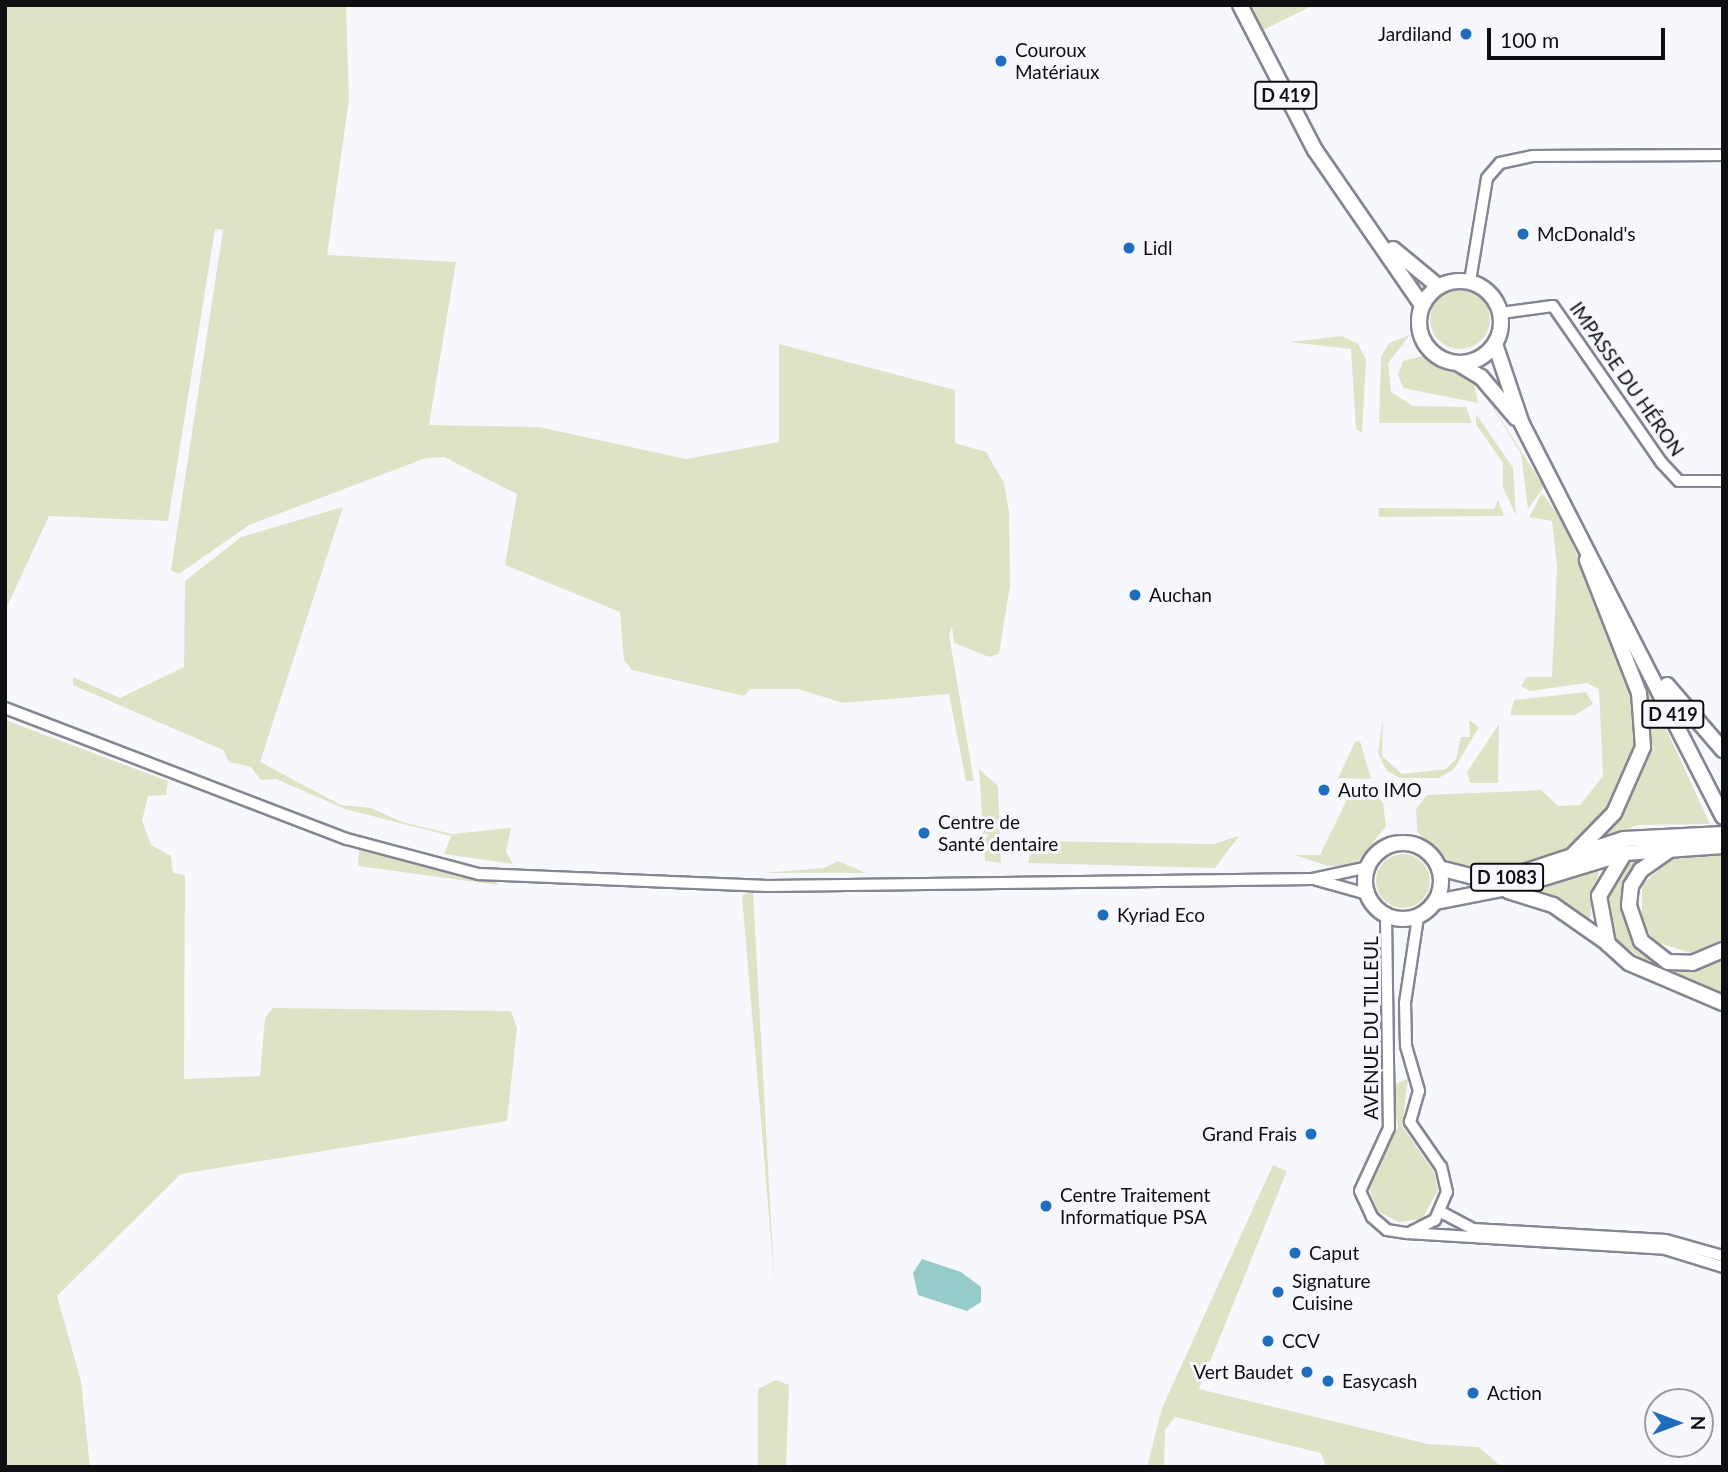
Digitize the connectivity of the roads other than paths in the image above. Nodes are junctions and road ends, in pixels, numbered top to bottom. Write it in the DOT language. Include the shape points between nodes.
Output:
graph roads {
  1 [pos="1240,5"];
  2 [pos="1723,155"];
  3 [pos="1380,238"];
  4 [pos="1470,281"];
  5 [pos="1438,286"];
  6 [pos="1422,305"];
  7 [pos="1500,313"];
  8 [pos="1495,344"];
  9 [pos="1459,364"];
  10 [pos="1522,424"];
  11 [pos="1723,481"];
  12 [pos="1575,526"];
  13 [pos="1630,626"];
  14 [pos="5,708"];
  15 [pos="1723,750"];
  16 [pos="1716,802"];
  17 [pos="1723,816"];
  18 [pos="1723,832"];
  19 [pos="1659,834"];
  20 [pos="1687,840"];
  21 [pos="1723,846"];
  22 [pos="1674,847"];
  23 [pos="1625,853"];
  24 [pos="1574,854"];
  25 [pos="1368,867"];
  26 [pos="1439,868"];
  27 [pos="1313,879"];
  28 [pos="1499,890"];
  29 [pos="1367,894"];
  30 [pos="1436,902"];
  31 [pos="1386,916"];
  32 [pos="1418,917"];
  33 [pos="1608,944"];
  34 [pos="1723,950"];
  35 [pos="1723,1003"];
  36 [pos="1441,1212"];
  37 [pos="1407,1233"];
  38 [pos="1723,1256"];
  39 [pos="1723,1267"];
  1 -- 3 [label="main road, D 419" via="1336,183"];
  2 -- 4 [label="street" via="1533,156 1500,163 1487,178"];
  3 -- 5 [label="main road, D 419"];
  3 -- 6 [label="main road, D 419"];
  4 -- 5 [label="main road"];
  4 -- 7 [label="main road" via="1490,293"];
  5 -- 6 [label="main road"];
  6 -- 9 [label="main road" via="1418,323 1425,345"];
  7 -- 8 [label="main road"];
  7 -- 11 [label="street, IMPASSE DU HÉRON" via="1553,306 1661,463 1679,481"];
  8 -- 9 [label="main road" via="1480,359"];
  8 -- 10 [label="main road, D 419"];
  9 -- 10 [label="main road, D 419" via="1481,377"];
  10 -- 12 [label="main road, D 419"];
  12 -- 13 [label="main road, D 419"];
  12 -- 24 [label="main road" via="1644,719 1636,774 1614,813"];
  13 -- 15 [label="main road" via="1670,690"];
  13 -- 16 [label="main road, D 419"];
  14 -- 27 [label="street" via="347,839 479,874 768,886"];
  16 -- 17 [label="main road, D 419"];
  16 -- 18 [label="main road"];
  18 -- 20 [label="main road, D 1083"];
  19 -- 20 [label="main road, D 1083"];
  19 -- 23 [label="main road"];
  19 -- 24 [label="main road, D 1083"];
  20 -- 21 [label="main road, D 1083"];
  20 -- 22 [label="main road, D 1083"];
  22 -- 23 [label="main road, D 1083"];
  22 -- 34 [label="main road" via="1641,870 1631,886 1633,925 1641,941 1668,962 1692,963"];
  23 -- 28 [label="main road, D 1083"];
  23 -- 33 [label="main road" via="1613,863 1599,895"];
  24 -- 26 [label="main road, D 1083" via="1509,877 1482,879"];
  25 -- 26 [label="main road" via="1380,850 1401,843 1420,847"];
  25 -- 27 [label="street"];
  25 -- 29 [label="main road"];
  26 -- 30 [label="main road"];
  27 -- 29 [label="street"];
  28 -- 30 [label="main road, D 1083"];
  28 -- 33 [label="main road" via="1553,905"];
  29 -- 31 [label="main road"];
  30 -- 32 [label="main road"];
  31 -- 32 [label="main road"];
  31 -- 37 [label="street, AVENUE DU TILLEUL" via="1390,1128 1360,1191 1372,1217 1387,1230"];
  32 -- 36 [label="street, AVENUE DU TILLEUL" via="1405,1003 1406,1046 1419,1091 1410,1122 1441,1167 1447,1192"];
  33 -- 35 [label="main road" via="1629,962"];
  36 -- 37 [label="street"];
  36 -- 38 [label="street" via="1473,1229 1665,1240"];
  37 -- 39 [label="street, AVENUE DU TILLEUL" via="1665,1249"];
}
